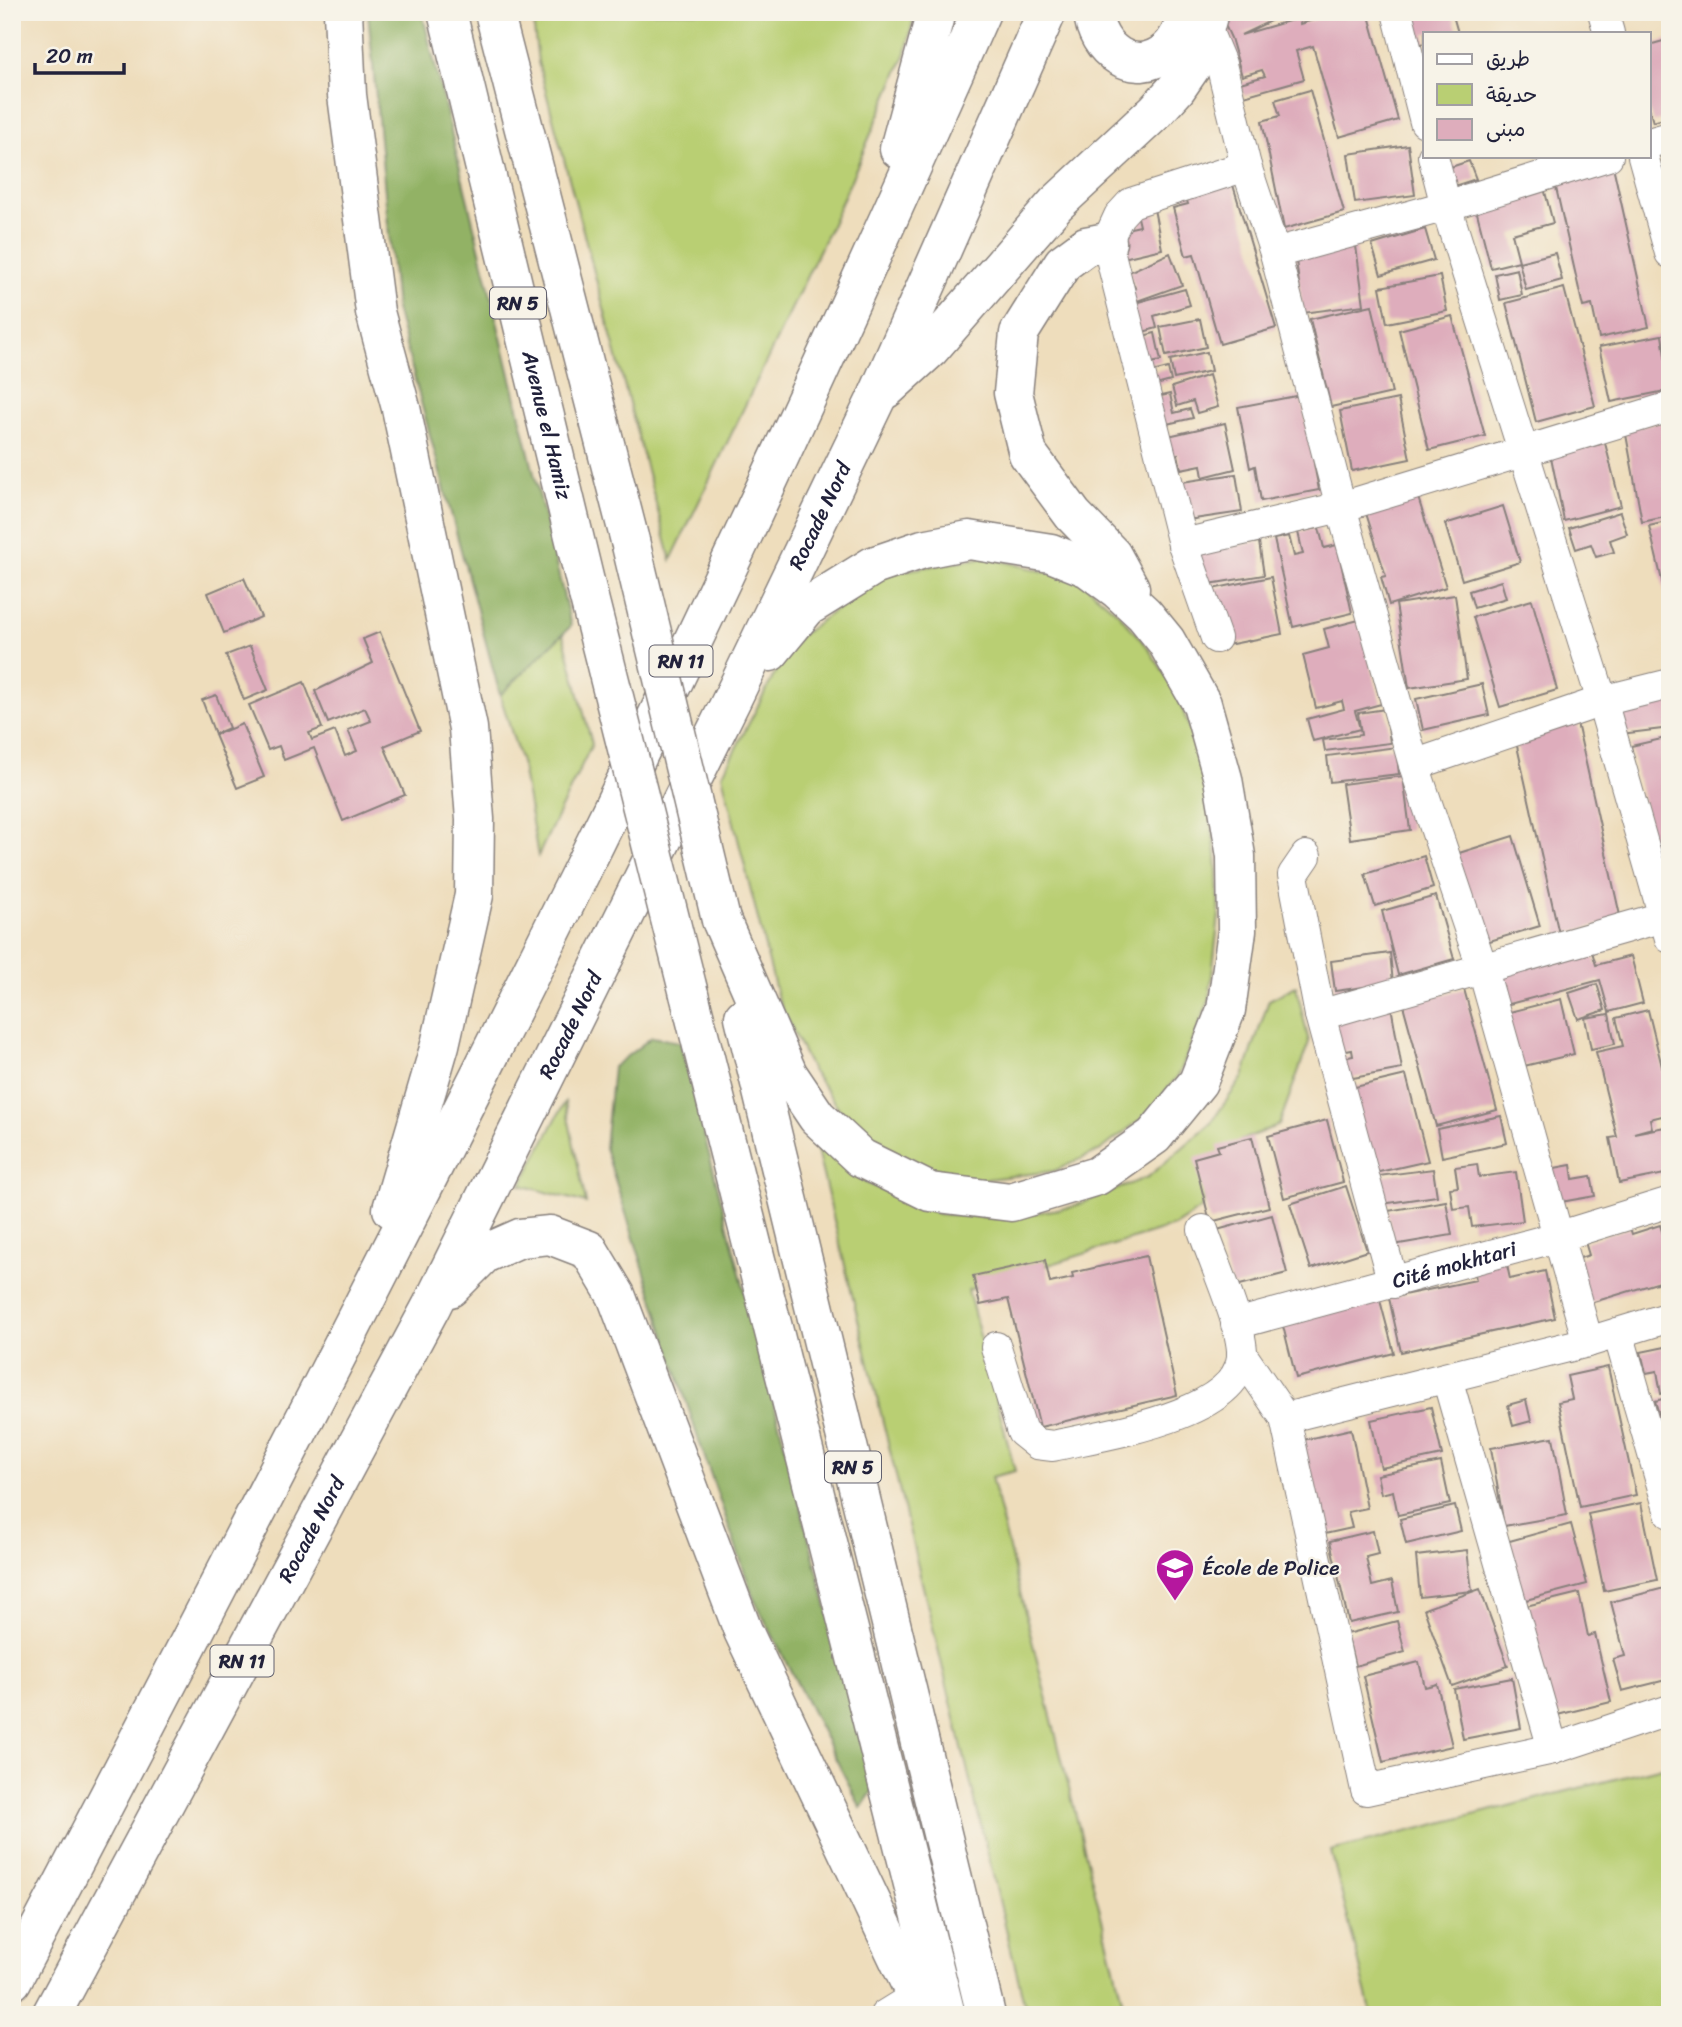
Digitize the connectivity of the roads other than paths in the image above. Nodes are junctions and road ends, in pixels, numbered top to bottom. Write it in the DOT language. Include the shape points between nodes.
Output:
graph roads {
  1 [pos="343,12"];
  2 [pos="447,12"];
  3 [pos="936,12"];
  4 [pos="981,12"];
  5 [pos="1047,12"];
  6 [pos="1094,12"];
  7 [pos="1397,12"];
  8 [pos="1603,12"];
  9 [pos="1201,16"];
  10 [pos="497,17"];
  11 [pos="1609,32"];
  12 [pos="1423,114"];
  13 [pos="1670,137"];
  14 [pos="1650,143"];
  15 [pos="1434,158"];
  16 [pos="1602,158"];
  17 [pos="1644,158"];
  18 [pos="1246,166"];
  19 [pos="1446,206"];
  20 [pos="1107,242"];
  21 [pos="1275,253"];
  22 [pos="1670,253"];
  23 [pos="868,266"];
  24 [pos="877,397"];
  25 [pos="1670,407"];
  26 [pos="1522,452"];
  27 [pos="1341,508"];
  28 [pos="1184,544"];
  29 [pos="1144,614"];
  30 [pos="1216,638"];
  31 [pos="1670,684"];
  32 [pos="733,697"];
  33 [pos="1602,701"];
  34 [pos="1414,765"];
  35 [pos="1306,856"];
  36 [pos="720,920"];
  37 [pos="1668,923"];
  38 [pos="1483,970"];
  39 [pos="1320,1015"];
  40 [pos="1670,1202"];
  41 [pos="1203,1230"];
  42 [pos="1557,1237"];
  43 [pos="1393,1283"];
  44 [pos="365,1302"];
  45 [pos="431,1307"];
  46 [pos="1670,1317"];
  47 [pos="1236,1324"];
  48 [pos="1618,1333"];
  49 [pos="1588,1342"];
  50 [pos="996,1347"];
  51 [pos="1242,1355"];
  52 [pos="1447,1378"];
  53 [pos="1285,1418"];
  54 [pos="1670,1513"];
  55 [pos="1670,1710"];
  56 [pos="1553,1749"];
  57 [pos="12,1981"];
  58 [pos="917,2010"];
  59 [pos="51,2015"];
  60 [pos="986,2015"];
  1 -- 44 [label="highway" via="347,95 375,312 401,408 468,728 475,818 474,895 440,1045"];
  2 -- 58 [label="highway, Avenue el Hamiz / RN 5, bridge" via="688,994"];
  3 -- 23 [label="highway"];
  4 -- 23 [label="highway, RN 11"];
  5 -- 24 [label="highway, Rocade Nord / RN 11"];
  6 -- 9 [label="highway" via="1098,37 1106,48 1116,56 1141,61 1153,59 1174,44"];
  7 -- 12 [label="street"];
  8 -- 11 [label="street"];
  9 -- 18 [label="street" via="1220,64"];
  9 -- 24 [label="highway" via="1196,60 1176,89 1056,204 930,349"];
  10 -- 36 [label="highway, RN 5, bridge"];
  13 -- 14 [label="street"];
  15 -- 19 [label="street"];
  16 -- 19 [label="street"];
  17 -- 22 [label="street"];
  18 -- 20 [label="street" via="1131,203"];
  18 -- 21 [label="street"];
  19 -- 21 [label="street"];
  19 -- 26 [label="street"];
  20 -- 28 [label="street"];
  20 -- 29 [label="highway" via="1086,246 1063,263 1019,333 1013,393 1028,454 1073,514 1112,555"];
  21 -- 27 [label="street"];
  23 -- 44 [label="highway, RN 11" via="583,867"];
  24 -- 32 [label="highway, Rocade Nord / RN 11"];
  25 -- 26 [label="street"];
  26 -- 27 [label="street"];
  26 -- 33 [label="street"];
  27 -- 28 [label="street"];
  27 -- 34 [label="street"];
  28 -- 30 [label="street"];
  29 -- 32 [label="highway" via="1088,568 1051,553 969,540 946,544 873,566 807,607"];
  29 -- 36 [label="highway" via="1166,641 1202,704 1223,779 1236,856 1237,931 1226,1010 1198,1082 1154,1136 1097,1176 1011,1202 930,1192 872,1164 817,1117 788,1074"];
  31 -- 33 [label="street"];
  32 -- 45 [label="highway, Rocade Nord / RN 11"];
  33 -- 34 [label="street"];
  33 -- 37 [label="street"];
  34 -- 38 [label="street"];
  35 -- 39 [label="street" via="1293,874"];
  36 -- 60 [label="highway, RN 5"];
  37 -- 38 [label="street"];
  38 -- 39 [label="street"];
  38 -- 42 [label="street"];
  39 -- 43 [label="street"];
  40 -- 42 [label="street, Cité mokhtari"];
  41 -- 47 [label="street"];
  42 -- 43 [label="street, Cité mokhtari"];
  42 -- 49 [label="street"];
  43 -- 47 [label="street, Cité mokhtari"];
  44 -- 57 [label="highway, RN 11"];
  45 -- 58 [label="highway" via="484,1254 520,1238 550,1235 589,1250 616,1295 743,1631"];
  45 -- 59 [label="highway, Rocade Nord / RN 11"];
  46 -- 48 [label="street"];
  47 -- 51 [label="street"];
  48 -- 49 [label="street"];
  48 -- 54 [label="street"];
  49 -- 52 [label="street"];
  50 -- 51 [label="street" via="1022,1432 1037,1444 1054,1446 1166,1419 1198,1406 1238,1374"];
  51 -- 53 [label="street"];
  52 -- 53 [label="street"];
  52 -- 56 [label="street"];
  53 -- 56 [label="street" via="1366,1790"];
  55 -- 56 [label="street"];
}
